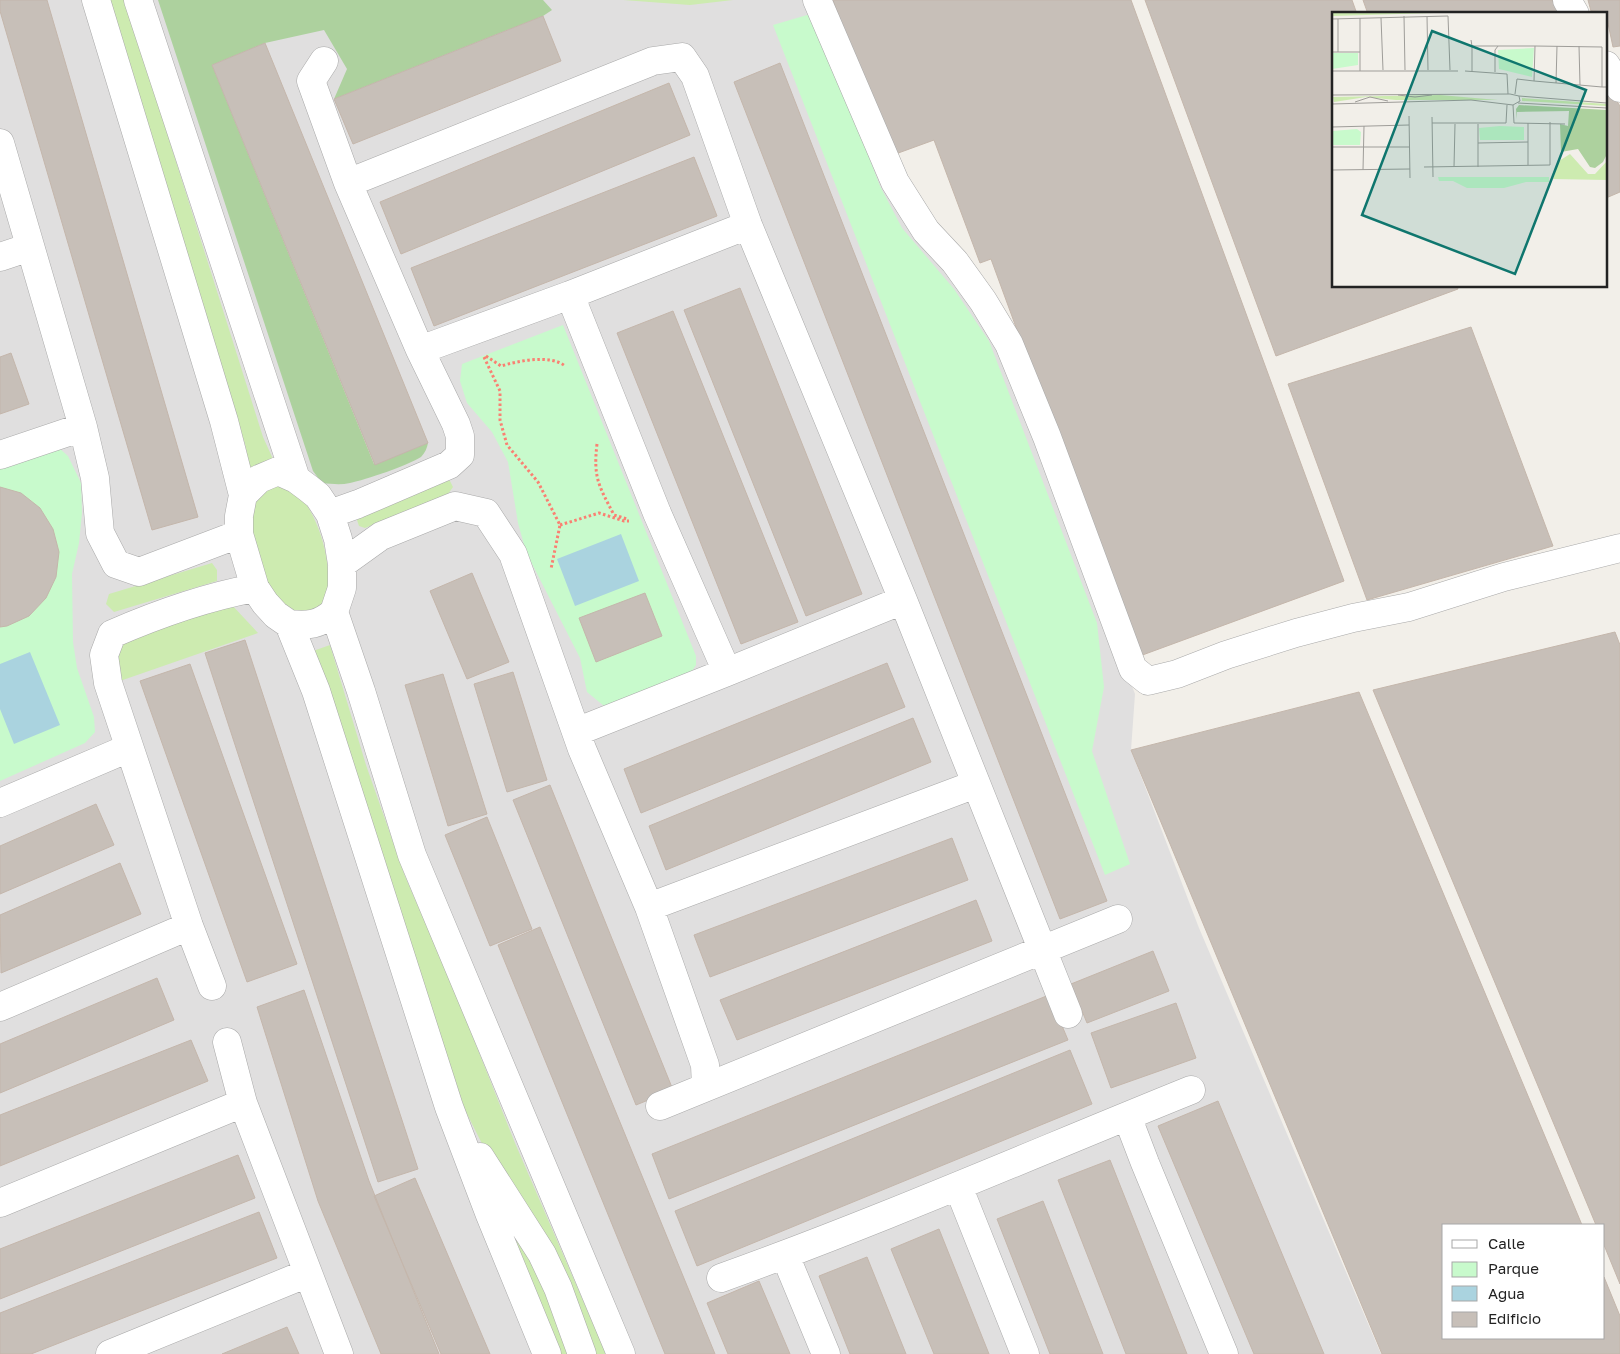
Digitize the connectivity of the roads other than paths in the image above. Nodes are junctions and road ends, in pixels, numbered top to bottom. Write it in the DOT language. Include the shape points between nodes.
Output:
graph roads {
  1 [pos="96,0"];
  2 [pos="138,0"];
  3 [pos="818,0"];
  4 [pos="1567,0"];
  5 [pos="1574,12"];
  6 [pos="324,61"];
  7 [pos="1608,68"];
  8 [pos="1620,88"];
  9 [pos="0,143"];
  10 [pos="348,183"];
  11 [pos="748,225"];
  12 [pos="30,247"];
  13 [pos="0,258"];
  14 [pos="570,295"];
  15 [pos="420,350"];
  16 [pos="83,427"];
  17 [pos="0,455"];
  18 [pos="296,479"];
  19 [pos="243,495"];
  20 [pos="330,514"];
  21 [pos="239,534"];
  22 [pos="1620,548"];
  23 [pos="342,564"];
  24 [pos="256,588"];
  25 [pos="903,600"];
  26 [pos="334,612"];
  27 [pos="289,624"];
  28 [pos="727,672"];
  29 [pos="576,732"];
  30 [pos="129,748"];
  31 [pos="976,784"];
  32 [pos="0,803"];
  33 [pos="648,907"];
  34 [pos="1118,919"];
  35 [pos="190,926"];
  36 [pos="1042,952"];
  37 [pos="212,986"];
  38 [pos="0,1006"];
  39 [pos="1068,1014"];
  40 [pos="228,1042"];
  41 [pos="706,1087"];
  42 [pos="1192,1090"];
  43 [pos="243,1103"];
  44 [pos="660,1106"];
  45 [pos="449,1107"];
  46 [pos="1127,1116"];
  47 [pos="958,1186"];
  48 [pos="0,1203"];
  49 [pos="785,1255"];
  50 [pos="308,1273"];
  51 [pos="721,1278"];
  52 [pos="110,1354"];
  53 [pos="339,1354"];
  54 [pos="547,1354"];
  55 [pos="582,1354"];
  56 [pos="621,1354"];
  57 [pos="826,1354"];
  58 [pos="1025,1354"];
  59 [pos="1224,1354"];
  1 -- 19 [label="street" via="224,421"];
  2 -- 18 [label="street"];
  3 -- 22 [label="street" via="895,182 926,231 955,262 983,300 1009,344 1133,669 1148,681 1296,633 1409,607 1504,577"];
  4 -- 5 [label="street"];
  6 -- 10 [label="street" via="310,81"];
  7 -- 8 [label="street"];
  9 -- 12 [label="street"];
  10 -- 11 [label="street" via="653,61 682,57 695,76"];
  10 -- 15 [label="street"];
  11 -- 14 [label="street"];
  11 -- 25 [label="street"];
  12 -- 13 [label="street"];
  12 -- 16 [label="street"];
  14 -- 15 [label="street"];
  14 -- 28 [label="street" via="657,513"];
  15 -- 20 [label="street" via="456,424 460,455 449,465"];
  16 -- 17 [label="street"];
  16 -- 21 [label="street" via="95,478 100,533 116,564 139,572"];
  18 -- 19 [label="street" via="278,471 259,479"];
  18 -- 20 [label="street" via="318,496"];
  19 -- 21 [label="street"];
  20 -- 23 [label="street"];
  21 -- 24 [label="street"];
  23 -- 26 [label="street" via="342,588"];
  23 -- 29 [label="street" via="381,536 455,506 486,514 513,554"];
  24 -- 27 [label="street" via="265,603"];
  24 -- 30 [label="street" via="226,593 143,620 112,634 104,656 108,683"];
  25 -- 28 [label="street"];
  25 -- 31 [label="street"];
  26 -- 27 [label="street" via="313,625"];
  26 -- 56 [label="street" via="412,855"];
  27 -- 45 [label="street" via="316,691"];
  28 -- 29 [label="street"];
  29 -- 33 [label="street"];
  30 -- 32 [label="street"];
  30 -- 35 [label="street"];
  31 -- 33 [label="street"];
  31 -- 36 [label="street"];
  33 -- 41 [label="street" via="705,1065"];
  34 -- 36 [label="street"];
  35 -- 37 [label="street"];
  35 -- 38 [label="street"];
  36 -- 39 [label="street"];
  36 -- 41 [label="street"];
  40 -- 43 [label="street"];
  41 -- 44 [label="street"];
  42 -- 46 [label="street"];
  43 -- 48 [label="street"];
  43 -- 50 [label="street"];
  45 -- 54 [label="street"];
  45 -- 55 [label="street" via="542,1254"];
  46 -- 47 [label="street"];
  46 -- 59 [label="street"];
  47 -- 49 [label="street"];
  47 -- 58 [label="street"];
  49 -- 51 [label="street"];
  49 -- 57 [label="street"];
  50 -- 52 [label="street"];
  50 -- 53 [label="street"];
}
